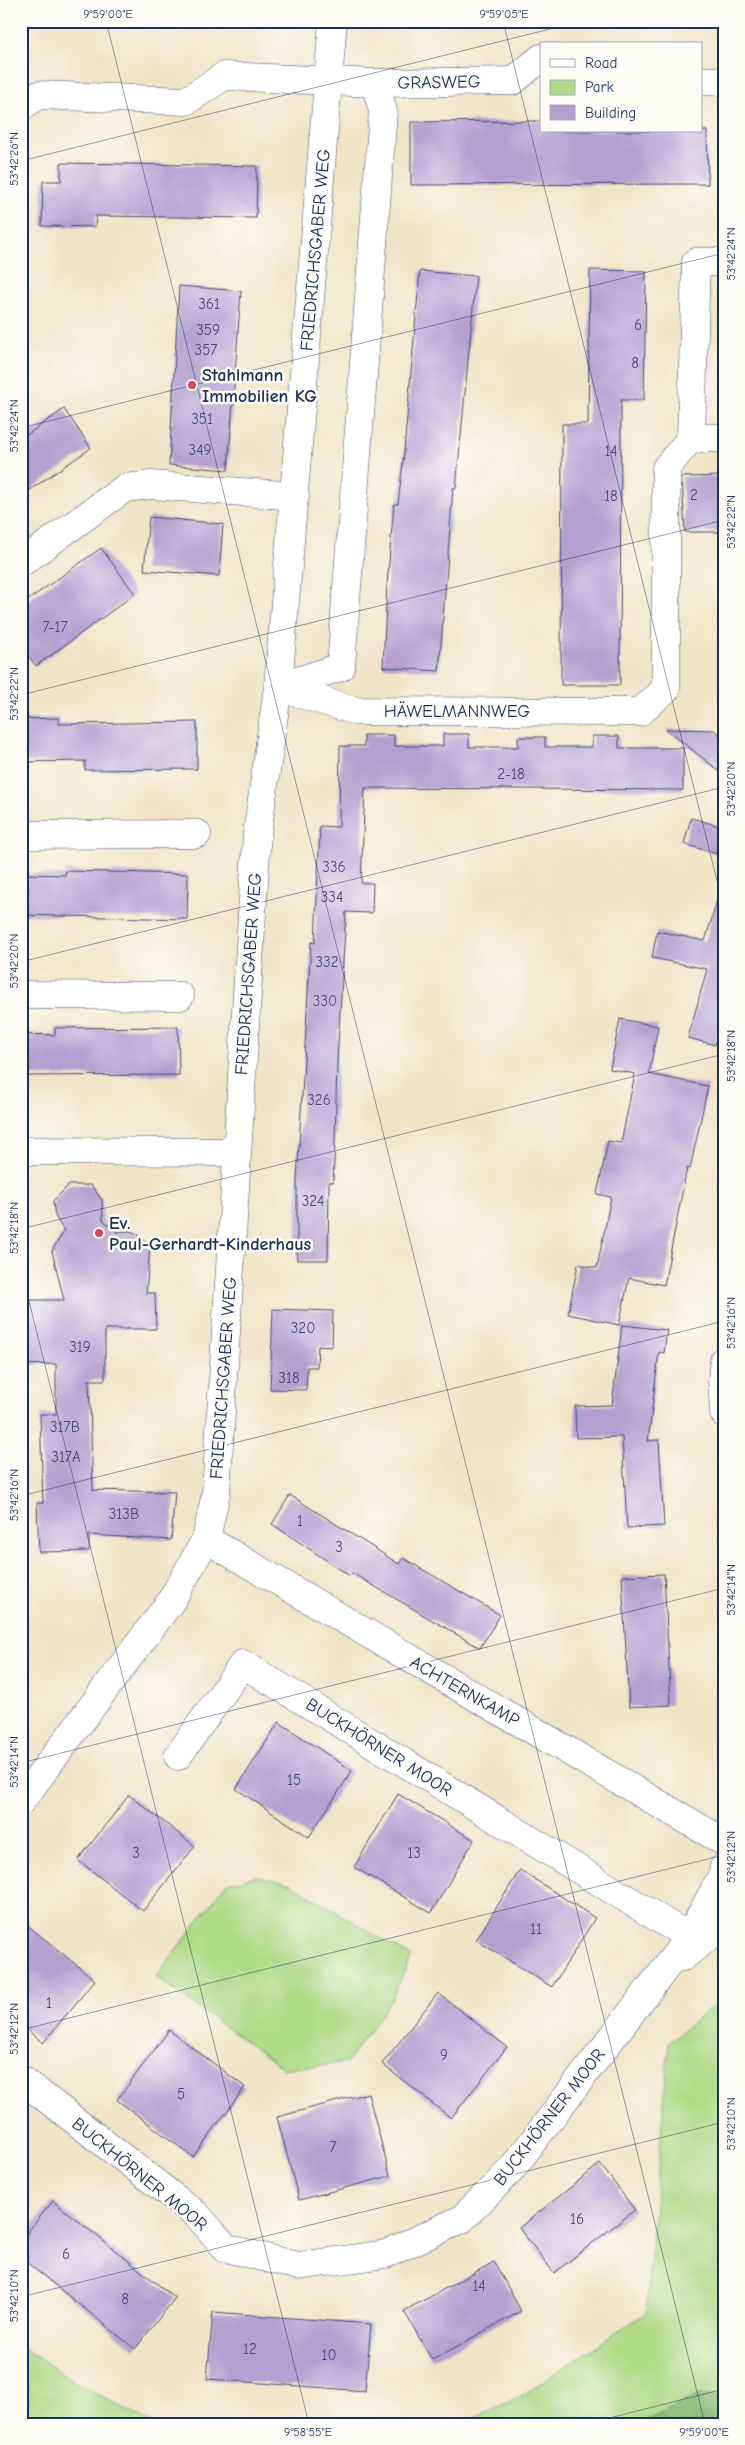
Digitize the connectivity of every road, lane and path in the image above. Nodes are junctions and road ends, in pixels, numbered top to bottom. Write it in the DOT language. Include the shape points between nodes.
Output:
graph roads {
  1 [pos="333,21"];
  2 [pos="540,59"];
  3 [pos="329,81"];
  4 [pos="702,81"];
  5 [pos="724,81"];
  6 [pos="375,83"];
  7 [pos="21,107"];
  8 [pos="724,262"];
  9 [pos="691,438"];
  10 [pos="724,438"];
  11 [pos="295,496"];
  12 [pos="21,562"];
  13 [pos="278,688"];
  14 [pos="198,834"];
  15 [pos="21,835"];
  16 [pos="21,995"];
  17 [pos="180,996"];
  18 [pos="21,1152"];
  19 [pos="237,1152"];
  20 [pos="724,1360"];
  21 [pos="724,1414"];
  22 [pos="206,1539"];
  23 [pos="178,1756"];
  24 [pos="21,1801"];
  25 [pos="724,1842"];
  26 [pos="720,1877"];
  27 [pos="689,1937"];
  28 [pos="661,1974"];
  29 [pos="21,2079"];
  1 -- 3 [label="street, FRIEDRICHSGABER WEG"];
  2 -- 6 [label="street, GRASWEG" via="513,81"];
  3 -- 6 [label="street, GRASWEG"];
  3 -- 7 [label="street, GRASWEG" via="224,76 186,101 38,95"];
  3 -- 11 [label="street, FRIEDRICHSGABER WEG"];
  4 -- 5 [label="street"];
  6 -- 13 [label="street" via="383,111 341,667"];
  8 -- 9 [label="street" via="696,262"];
  9 -- 10 [label="street"];
  9 -- 13 [label="street, HÄWELMANNWEG" via="666,468 666,689 640,712 356,711"];
  11 -- 12 [label="street" via="151,485 125,488"];
  11 -- 13 [label="street, FRIEDRICHSGABER WEG"];
  13 -- 19 [label="street, FRIEDRICHSGABER WEG" via="257,834"];
  14 -- 15 [label="street"];
  16 -- 17 [label="street"];
  18 -- 19 [label="street"];
  19 -- 22 [label="street, FRIEDRICHSGABER WEG" via="216,1493"];
  20 -- 21 [label="street"];
  22 -- 24 [label="street, FRIEDRICHSGABER WEG" via="171,1602"];
  22 -- 25 [label="street, ACHTERNKAMP"];
  23 -- 27 [label="street, BUCKHÖRNER MOOR" via="243,1664"];
  26 -- 27 [label="street, BUCKHÖRNER MOOR"];
  26 -- 28 [label="street" via="717,1930"];
  27 -- 28 [label="street, BUCKHÖRNER MOOR"];
  28 -- 29 [label="street, BUCKHÖRNER MOOR" via="511,2170 462,2219 386,2254 298,2266 226,2248 197,2215"];
}
